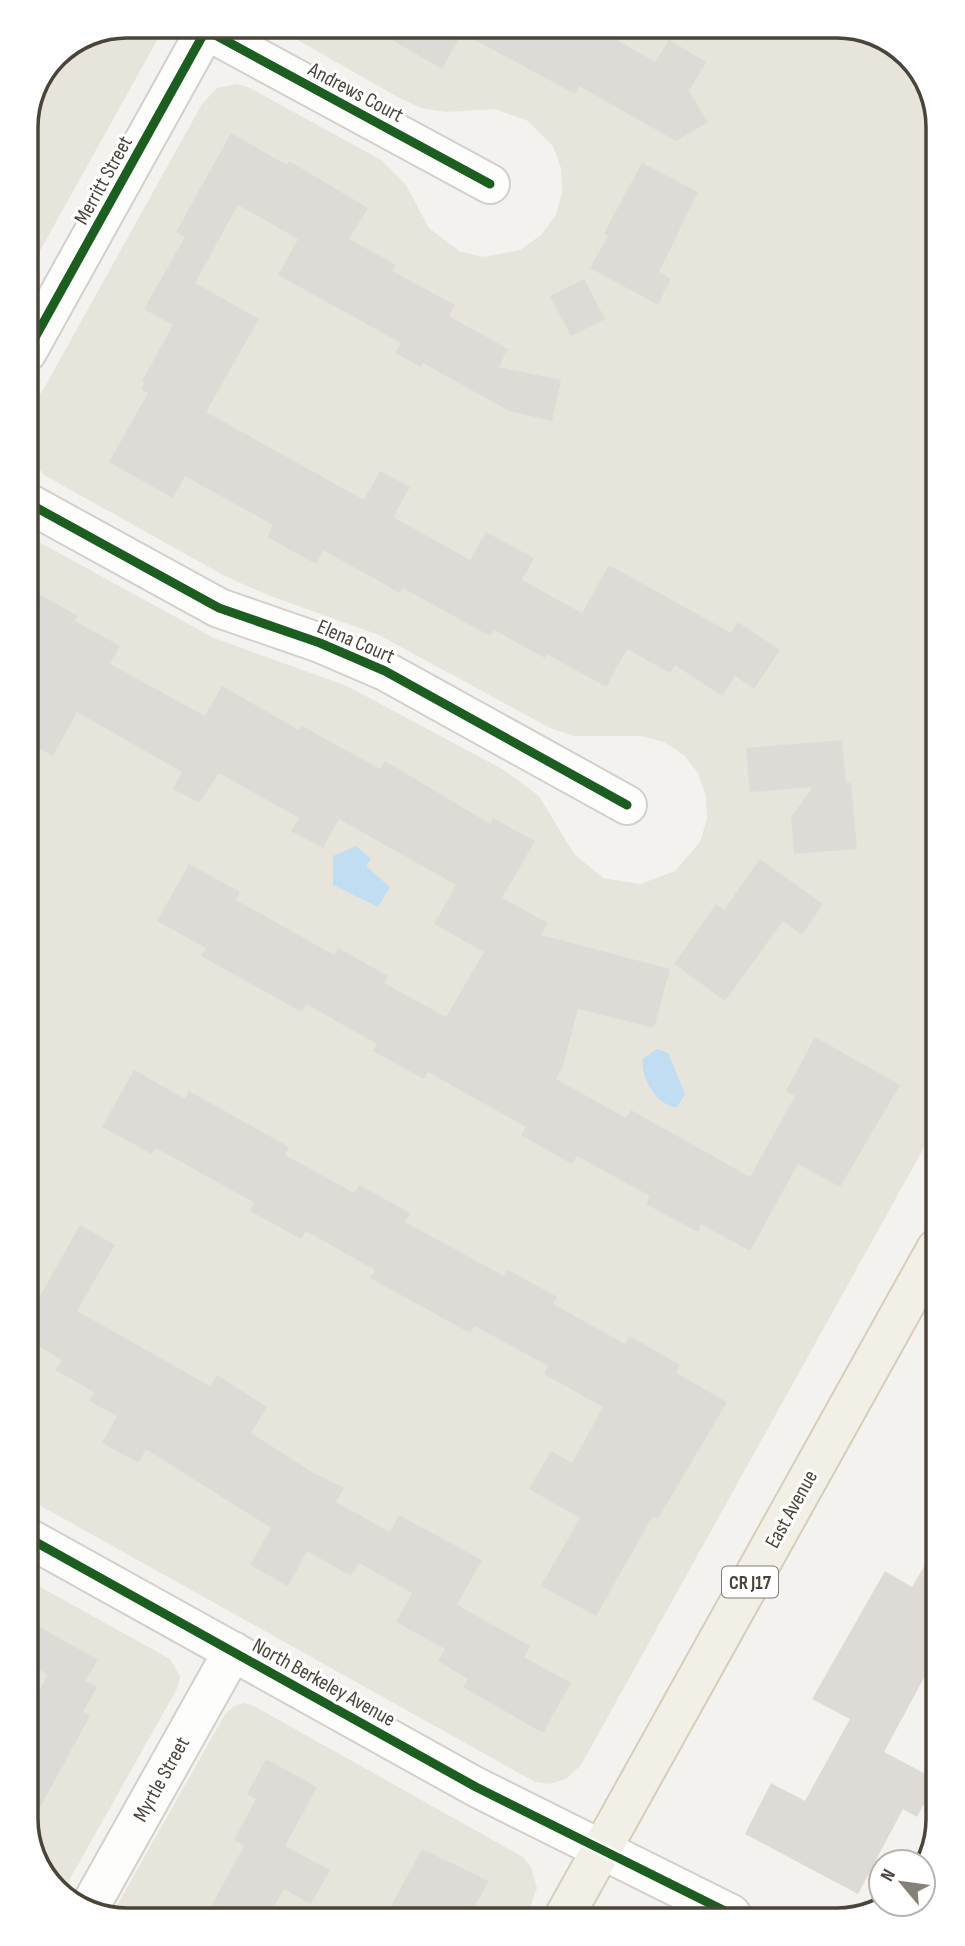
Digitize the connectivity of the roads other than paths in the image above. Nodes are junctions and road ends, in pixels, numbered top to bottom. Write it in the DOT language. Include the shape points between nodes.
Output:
graph roads {
  1 [pos="201,38"];
  2 [pos="225,38"];
  3 [pos="490,184"];
  4 [pos="39,331"];
  5 [pos="39,509"];
  6 [pos="627,805"];
  7 [pos="926,1268"];
  8 [pos="38,1543"];
  9 [pos="233,1651"];
  10 [pos="601,1848"];
  11 [pos="93,1900"];
  12 [pos="569,1908"];
  13 [pos="719,1908"];
  1 -- 4 [label="street, Merritt Street"];
  2 -- 3 [label="street, Andrews Court"];
  5 -- 6 [label="street, Elena Court" via="219,608 386,671"];
  7 -- 10 [label="main road, East Avenue / CR J17"];
  8 -- 9 [label="street, North Berkeley Avenue"];
  9 -- 10 [label="street, North Berkeley Avenue" via="476,1787"];
  9 -- 11 [label="street, Myrtle Street"];
  10 -- 12 [label="main road, East Avenue / CR J17"];
  10 -- 13 [label="street, North Berkeley Avenue"];
}
